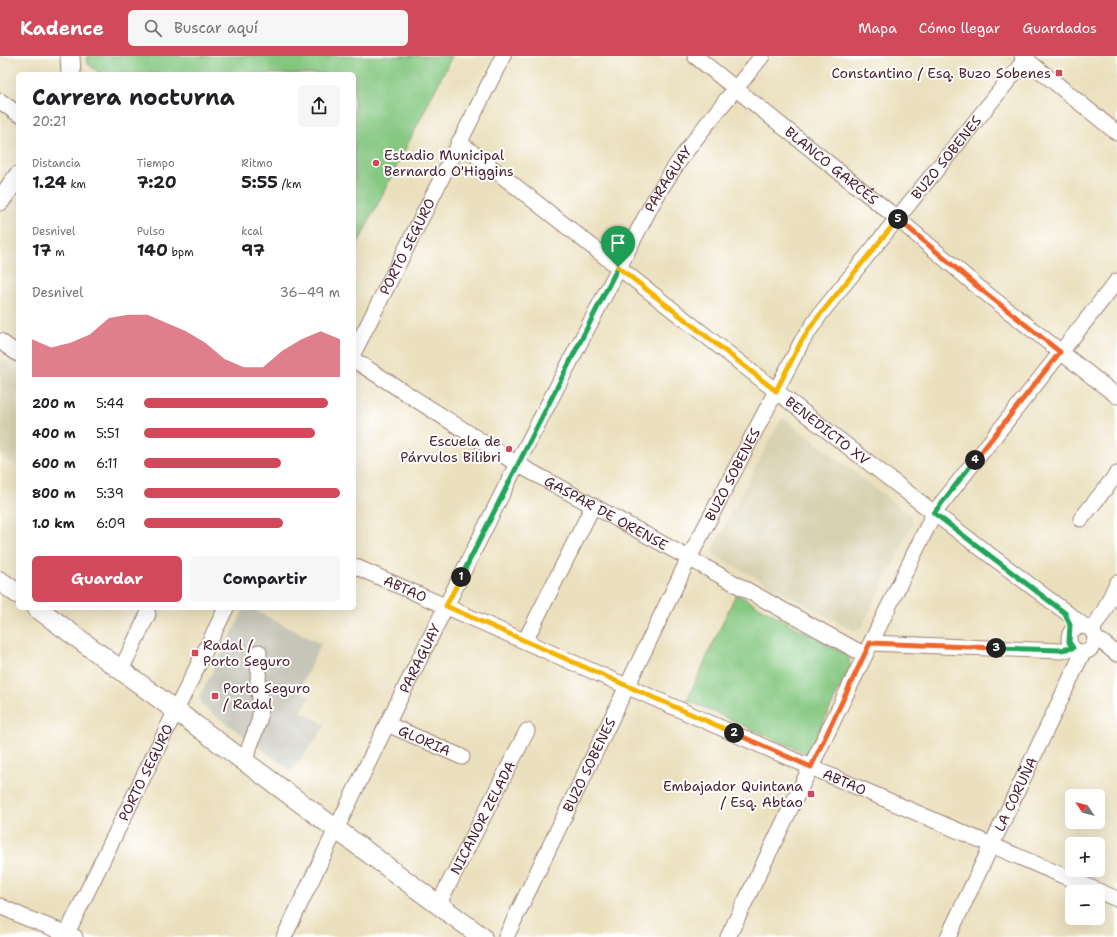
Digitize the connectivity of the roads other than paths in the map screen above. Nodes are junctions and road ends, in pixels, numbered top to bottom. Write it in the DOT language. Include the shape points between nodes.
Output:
graph roads {
  1 [pos="70,56"];
  2 [pos="503,56"];
  3 [pos="695,56"];
  4 [pos="762,56"];
  5 [pos="1025,57"];
  6 [pos="71,72"];
  7 [pos="736,88"];
  8 [pos="0,101"];
  9 [pos="16,113"];
  10 [pos="1117,133"];
  11 [pos="459,142"];
  12 [pos="16,179"];
  13 [pos="0,201"];
  14 [pos="898,219"];
  15 [pos="618,267"];
  16 [pos="1117,281"];
  17 [pos="0,341"];
  18 [pos="356,348"];
  19 [pos="1060,352"];
  20 [pos="16,353"];
  21 [pos="356,361"];
  22 [pos="776,391"];
  23 [pos="1117,396"];
  24 [pos="517,464"];
  25 [pos="1117,474"];
  26 [pos="593,506"];
  27 [pos="934,513"];
  28 [pos="1081,519"];
  29 [pos="689,558"];
  30 [pos="356,567"];
  31 [pos="0,581"];
  32 [pos="1117,583"];
  33 [pos="16,593"];
  34 [pos="446,606"];
  35 [pos="40,610"];
  36 [pos="225,610"];
  37 [pos="148,614"];
  38 [pos="1085,632"];
  39 [pos="525,641"];
  40 [pos="868,649"];
  41 [pos="1078,650"];
  42 [pos="259,652"];
  43 [pos="1117,654"];
  44 [pos="120,670"];
  45 [pos="627,685"];
  46 [pos="176,711"];
  47 [pos="387,724"];
  48 [pos="527,731"];
  49 [pos="462,757"];
  50 [pos="244,762"];
  51 [pos="811,767"];
  52 [pos="336,830"];
  53 [pos="992,845"];
  54 [pos="1117,899"];
  55 [pos="438,905"];
  56 [pos="0,906"];
  57 [pos="69,936"];
  58 [pos="284,937"];
  59 [pos="482,937"];
  60 [pos="506,937"];
  61 [pos="728,937"];
  62 [pos="948,937"];
  1 -- 6 [label="main road"];
  2 -- 11 [label="street, PORTO SEGURO"];
  3 -- 7 [label="street, BLANCO GARCÉS"];
  4 -- 7 [label="street, PARAGUAY"];
  5 -- 10 [label="street"];
  5 -- 14 [label="street, BUZO SOBENES"];
  7 -- 14 [label="street, BLANCO GARCÉS"];
  7 -- 15 [label="street, PARAGUAY" via="671,172"];
  8 -- 9 [label="street"];
  11 -- 15 [label="street, BENEDICTO XV"];
  11 -- 18 [label="street, PORTO SEGURO"];
  12 -- 13 [label="main road"];
  14 -- 19 [label="street, BLANCO GARCÉS"];
  14 -- 22 [label="street, BUZO SOBENES" via="814,322"];
  15 -- 22 [label="street, BENEDICTO XV"];
  15 -- 24 [label="street, PARAGUAY"];
  16 -- 19 [label="street"];
  17 -- 20 [label="street"];
  19 -- 23 [label="street, BLANCO GARCÉS"];
  19 -- 27 [label="street"];
  21 -- 24 [label="street, GASPAR DE ORENSE"];
  22 -- 27 [label="street, BENEDICTO XV"];
  22 -- 29 [label="street, BUZO SOBENES"];
  24 -- 26 [label="street, GASPAR DE ORENSE"];
  24 -- 34 [label="street, PARAGUAY"];
  25 -- 28 [label="street"];
  26 -- 29 [label="street, GASPAR DE ORENSE"];
  26 -- 39 [label="street"];
  27 -- 38 [label="street, BENEDICTO XV" via="1065,613"];
  27 -- 40 [label="street"];
  29 -- 40 [label="street, GASPAR DE ORENSE"];
  29 -- 45 [label="street, BUZO SOBENES"];
  30 -- 34 [label="street, ABTAO"];
  31 -- 33 [label="main road"];
  32 -- 38 [label="street" via="1104,611"];
  34 -- 39 [label="street, ABTAO"];
  34 -- 47 [label="street, PARAGUAY"];
  35 -- 44 [label="main road"];
  36 -- 46 [label="street, PORTO SEGURO"];
  37 -- 44 [label="street"];
  38 -- 41 [label="street, LA CORUÑA" via="1091,648"];
  38 -- 41 [label="street" via="1069,639"];
  38 -- 43 [label="street, BENEDICTO XV"];
  39 -- 45 [label="street, ABTAO"];
  40 -- 41 [label="street, GASPAR DE ORENSE"];
  40 -- 51 [label="street"];
  41 -- 53 [label="street, LA CORUÑA"];
  42 -- 50 [label="street" via="258,683 261,707 259,721"];
  44 -- 46 [label="main road"];
  45 -- 51 [label="street, ABTAO"];
  45 -- 60 [label="street, BUZO SOBENES"];
  46 -- 50 [label="main road"];
  46 -- 57 [label="street, PORTO SEGURO"];
  47 -- 49 [label="street, GLORIA"];
  47 -- 52 [label="street, PARAGUAY"];
  48 -- 55 [label="street, NICANOR ZELADA"];
  50 -- 52 [label="main road"];
  51 -- 53 [label="street, ABTAO"];
  51 -- 61 [label="street"];
  52 -- 55 [label="main road"];
  52 -- 58 [label="street, PARAGUAY"];
  53 -- 54 [label="street, ABTAO"];
  53 -- 62 [label="street, LA CORUÑA"];
  55 -- 59 [label="main road"];
  56 -- 57 [label="street"];
}
